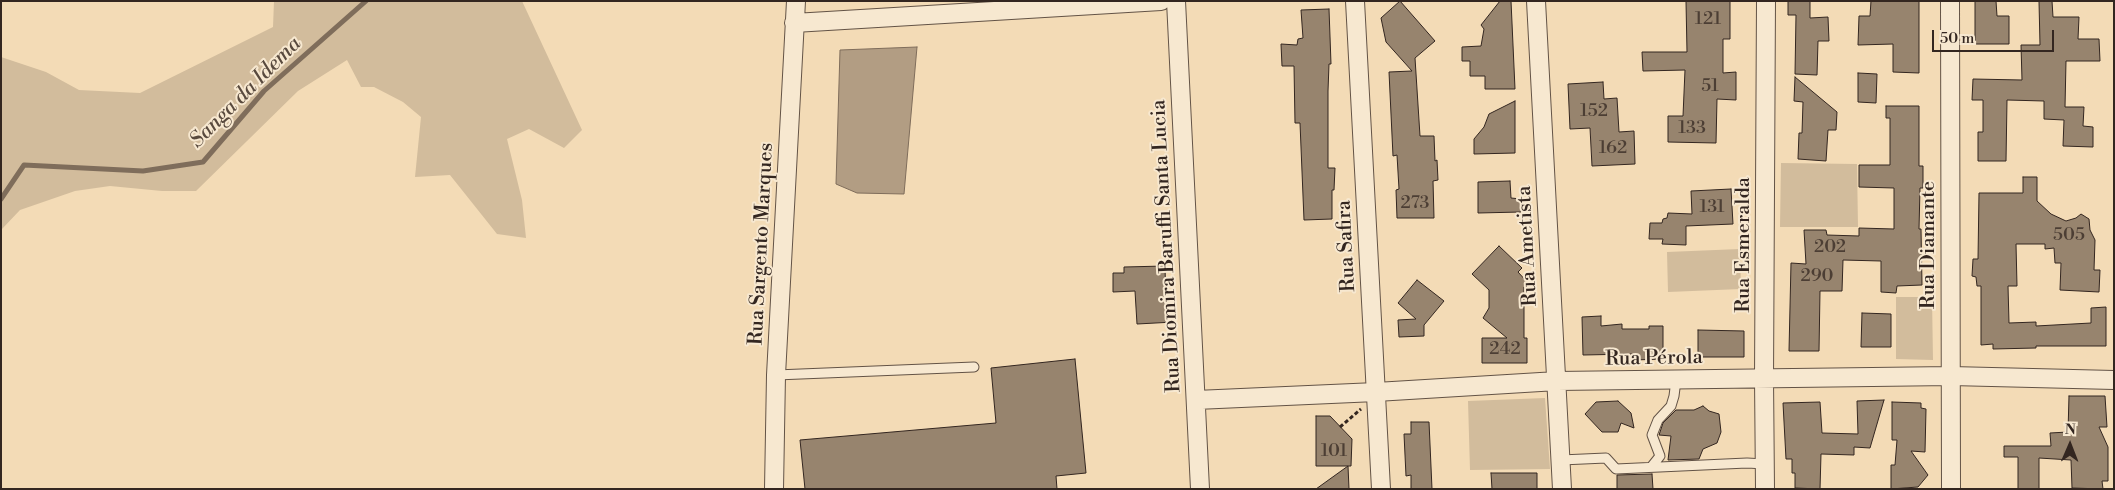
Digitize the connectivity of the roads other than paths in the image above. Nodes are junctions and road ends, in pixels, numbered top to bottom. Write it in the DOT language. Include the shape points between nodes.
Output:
graph roads {
  1 [pos="796,1"];
  2 [pos="1162,1"];
  3 [pos="1176,1"];
  4 [pos="1355,1"];
  5 [pos="1536,1"];
  6 [pos="1766,1"];
  7 [pos="1950,1"];
  8 [pos="794,23"];
  9 [pos="974,367"];
  10 [pos="776,375"];
  11 [pos="1951,376"];
  12 [pos="1764,378"];
  13 [pos="1676,380"];
  14 [pos="2114,380"];
  15 [pos="1557,381"];
  16 [pos="1376,392"];
  17 [pos="1196,400"];
  18 [pos="1560,460"];
  19 [pos="1765,464"];
  20 [pos="1652,466"];
  21 [pos="774,489"];
  22 [pos="1200,489"];
  23 [pos="1381,489"];
  24 [pos="1562,489"];
  25 [pos="1766,489"];
  26 [pos="1951,489"];
  1 -- 8 [label="street, Rua Sargento Marques"];
  2 -- 8 [label="street"];
  3 -- 17 [label="street, Rua Diomira Baruffi Santa Lucia"];
  4 -- 16 [label="street, Rua Safira"];
  5 -- 15 [label="street, Rua Ametista"];
  6 -- 12 [label="street, Rua Esmeralda"];
  7 -- 11 [label="street, Rua Diamante"];
  8 -- 10 [label="street, Rua Sargento Marques"];
  9 -- 10 [label="lane"];
  10 -- 21 [label="street, Rua Sargento Marques"];
  11 -- 12 [label="street, Rua Pérola"];
  11 -- 14 [label="street, Rua Pérola"];
  11 -- 26 [label="street, Rua Diamante"];
  12 -- 13 [label="street, Rua Pérola"];
  12 -- 19 [label="street, Rua Esmeralda"];
  13 -- 15 [label="street, Rua Pérola"];
  13 -- 20 [label="lane" via="1671,406 1658,420 1652,435 1660,456"];
  15 -- 16 [label="street, Rua Pérola"];
  15 -- 18 [label="street, Rua Ametista"];
  16 -- 17 [label="street, Rua Pérola"];
  16 -- 23 [label="street, Rua Safira"];
  17 -- 22 [label="street, Rua Diomira Baruffi Santa Lucia"];
  18 -- 20 [label="lane" via="1606,458 1616,469"];
  18 -- 24 [label="street, Rua Ametista"];
  19 -- 20 [label="lane"];
  19 -- 25 [label="street, Rua Esmeralda"];
}
